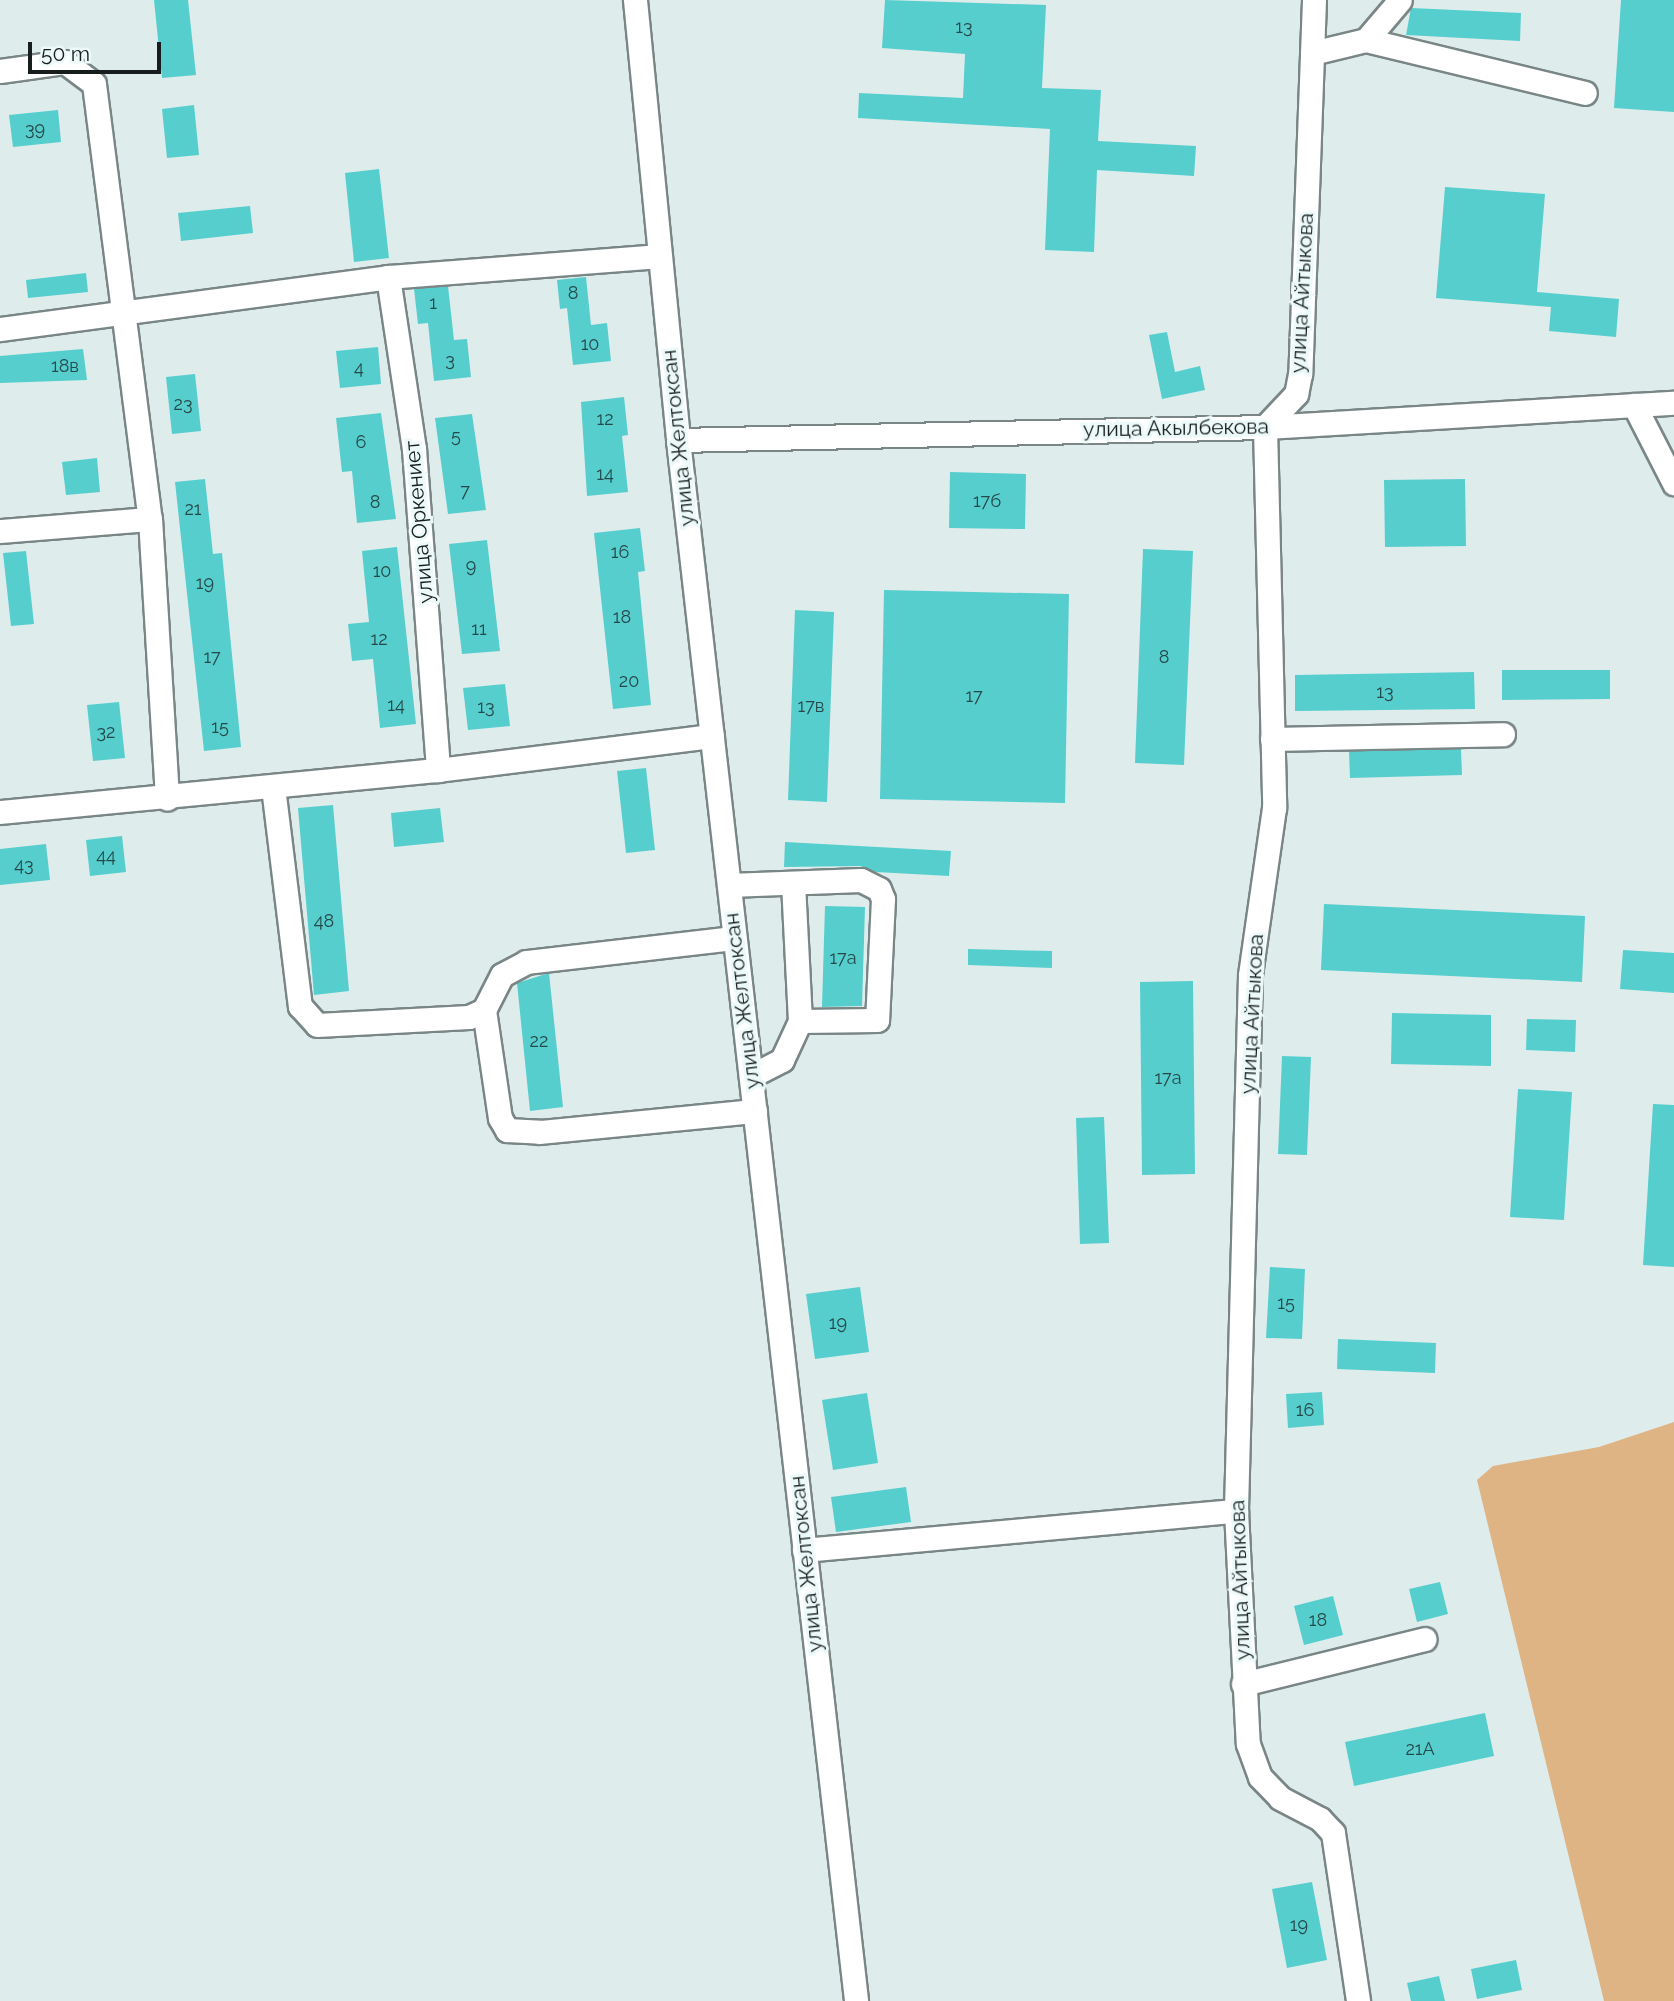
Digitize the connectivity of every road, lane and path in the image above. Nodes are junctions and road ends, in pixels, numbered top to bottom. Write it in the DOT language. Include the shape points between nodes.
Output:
graph roads {
  1 [pos="635,0"];
  2 [pos="1314,0"];
  3 [pos="1400,0"];
  4 [pos="1366,40"];
  5 [pos="1312,53"];
  6 [pos="0,71"];
  7 [pos="1585,93"];
  8 [pos="657,256"];
  9 [pos="388,277"];
  10 [pos="122,311"];
  11 [pos="0,329"];
  12 [pos="1674,403"];
  13 [pos="1634,405"];
  14 [pos="1265,426"];
  15 [pos="678,440"];
  16 [pos="1674,483"];
  17 [pos="150,519"];
  18 [pos="0,531"];
  19 [pos="1503,734"];
  20 [pos="712,736"];
  21 [pos="1272,738"];
  22 [pos="438,769"];
  23 [pos="273,787"];
  24 [pos="167,798"];
  25 [pos="0,811"];
  26 [pos="793,883"];
  27 [pos="729,885"];
  28 [pos="733,938"];
  29 [pos="484,1010"];
  30 [pos="800,1021"];
  31 [pos="751,1076"];
  32 [pos="755,1111"];
  33 [pos="1236,1511"];
  34 [pos="804,1550"];
  35 [pos="1425,1639"];
  36 [pos="1243,1684"];
  37 [pos="856,2001"];
  38 [pos="1358,2001"];
  1 -- 8 [label="street, улица Желтоксан"];
  2 -- 5 [label="street, улица Айтыкова"];
  3 -- 4 [label="street"];
  4 -- 5 [label="street"];
  4 -- 7 [label="street"];
  5 -- 14 [label="street, улица Айтыкова" via="1300,374 1296,394"];
  6 -- 10 [label="street" via="65,62 94,84"];
  8 -- 9 [label="street"];
  8 -- 15 [label="street, улица Желтоксан"];
  9 -- 10 [label="street"];
  9 -- 22 [label="street, улица Оркениет" via="414,449"];
  10 -- 11 [label="street"];
  10 -- 17 [label="street"];
  12 -- 13 [label="street, улица Акылбекова"];
  13 -- 14 [label="street, улица Акылбекова"];
  13 -- 16 [label="street"];
  14 -- 15 [label="street, улица Акылбекова"];
  14 -- 21 [label="street, улица Айтыкова"];
  15 -- 20 [label="street, улица Желтоксан"];
  17 -- 18 [label="street"];
  17 -- 24 [label="street"];
  19 -- 21 [label="street"];
  20 -- 22 [label="street"];
  20 -- 27 [label="street, улица Желтоксан"];
  21 -- 33 [label="street, улица Айтыкова" via="1274,808 1250,975"];
  22 -- 23 [label="street"];
  23 -- 24 [label="street"];
  23 -- 29 [label="street" via="300,1006 307,1017 317,1025 458,1018"];
  24 -- 25 [label="street"];
  26 -- 27 [label="street"];
  26 -- 30 [label="street"];
  26 -- 30 [label="street" via="871,882 883,899 880,1015 871,1023"];
  27 -- 28 [label="street, улица Желтоксан"];
  28 -- 29 [label="street" via="526,962 502,975"];
  28 -- 31 [label="street, улица Желтоксан"];
  29 -- 32 [label="street" via="500,1118 507,1129 540,1132"];
  30 -- 31 [label="street" via="782,1060"];
  31 -- 32 [label="street, улица Желтоксан"];
  32 -- 34 [label="street, улица Желтоксан"];
  33 -- 34 [label="street"];
  33 -- 36 [label="street, улица Айтыкова"];
  34 -- 37 [label="street, улица Желтоксан"];
  35 -- 36 [label="street"];
  36 -- 38 [label="street, улица Айтыкова" via="1248,1744 1260,1777 1280,1798 1320,1819 1333,1833"];
}
